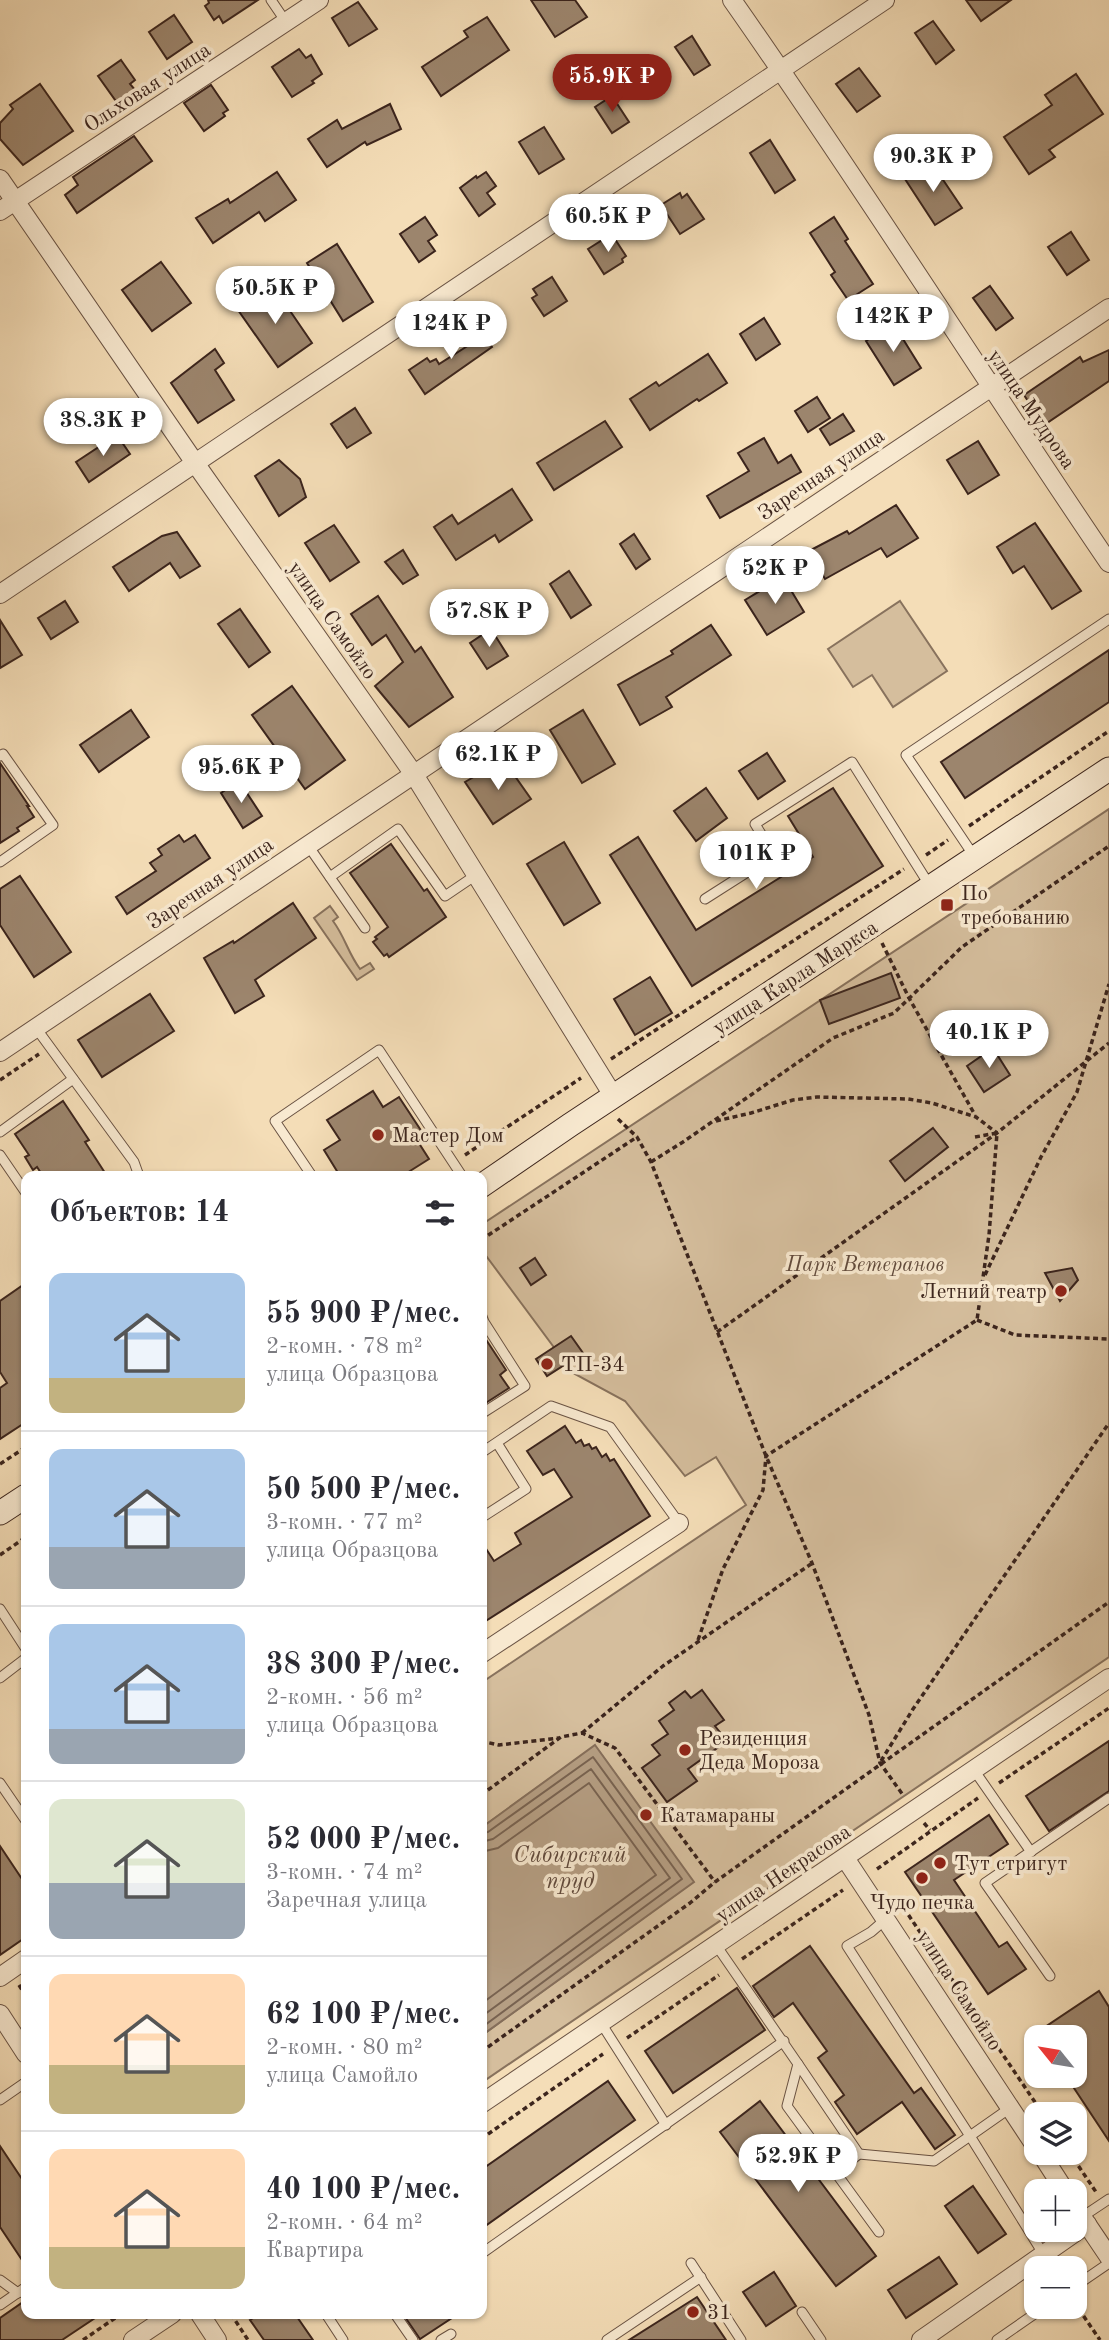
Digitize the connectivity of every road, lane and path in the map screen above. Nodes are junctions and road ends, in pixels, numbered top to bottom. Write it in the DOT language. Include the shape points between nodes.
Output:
graph roads {
  1 [pos="271,0"];
  2 [pos="319,0"];
  3 [pos="732,0"];
  4 [pos="885,0"];
  5 [pos="286,22"];
  6 [pos="780,68"];
  7 [pos="0,179"];
  8 [pos="7,206"];
  9 [pos="1109,308"];
  10 [pos="990,388"];
  11 [pos="195,463"];
  12 [pos="1109,563"];
  13 [pos="0,594"];
  14 [pos="1109,619"];
  15 [pos="1109,731"];
  16 [pos="0,756"];
  17 [pos="1109,769"];
  18 [pos="413,774"];
  19 [pos="958,833"];
  20 [pos="307,844"];
  21 [pos="1109,846"];
  22 [pos="975,858"];
  23 [pos="0,862"];
  24 [pos="915,862"];
  25 [pos="476,875"];
  26 [pos="330,877"];
  27 [pos="931,887"];
  28 [pos="705,899"];
  29 [pos="874,926"];
  30 [pos="366,928"];
  31 [pos="1109,984"];
  32 [pos="909,998"];
  33 [pos="36,1028"];
  34 [pos="1109,1043"];
  35 [pos="49,1046"];
  36 [pos="0,1052"];
  37 [pos="1087,1060"];
  38 [pos="589,1073"];
  39 [pos="73,1079"];
  40 [pos="0,1080"];
  41 [pos="608,1101"];
  42 [pos="976,1117"];
  43 [pos="712,1121"];
  44 [pos="0,1132"];
  45 [pos="997,1133"];
  46 [pos="637,1137"];
  47 [pos="975,1138"];
  48 [pos="0,1155"];
  49 [pos="651,1162"];
  50 [pos="454,1163"];
  51 [pos="137,1171"];
  52 [pos="309,1171"];
  53 [pos="459,1171"];
  54 [pos="487,1181"];
  55 [pos="21,1186"];
  56 [pos="487,1236"];
  57 [pos="983,1280"];
  58 [pos="977,1320"];
  59 [pos="487,1327"];
  60 [pos="718,1332"];
  61 [pos="1109,1339"];
  62 [pos="487,1410"];
  63 [pos="1109,1423"];
  64 [pos="497,1443"];
  65 [pos="487,1449"];
  66 [pos="21,1450"];
  67 [pos="766,1456"];
  68 [pos="0,1464"];
  69 [pos="21,1499"];
  70 [pos="0,1513"];
  71 [pos="487,1514"];
  72 [pos="679,1523"];
  73 [pos="21,1540"];
  74 [pos="0,1555"];
  75 [pos="812,1563"];
  76 [pos="1109,1602"];
  77 [pos="0,1609"];
  78 [pos="698,1640"];
  79 [pos="21,1641"];
  80 [pos="487,1650"];
  81 [pos="21,1662"];
  82 [pos="0,1678"];
  83 [pos="1107,1682"];
  84 [pos="582,1733"];
  85 [pos="561,1737"];
  86 [pos="487,1742"];
  87 [pos="880,1763"];
  88 [pos="974,1770"];
  89 [pos="0,1783"];
  90 [pos="487,1791"];
  91 [pos="1109,1798"];
  92 [pos="914,1811"];
  93 [pos="21,1814"];
  94 [pos="1031,1852"];
  95 [pos="845,1858"];
  96 [pos="876,1868"];
  97 [pos="859,1879"];
  98 [pos="715,1882"];
  99 [pos="886,1919"];
  100 [pos="716,1945"];
  101 [pos="21,1962"];
  102 [pos="731,1966"];
  103 [pos="1050,1976"];
  104 [pos="0,1977"];
  105 [pos="0,2014"];
  106 [pos="601,2023"];
  107 [pos="784,2042"];
  108 [pos="21,2046"];
  109 [pos="616,2046"];
  110 [pos="487,2048"];
  111 [pos="798,2064"];
  112 [pos="21,2085"];
  113 [pos="0,2100"];
  114 [pos="487,2100"];
  115 [pos="1010,2108"];
  116 [pos="666,2125"];
  117 [pos="1024,2129"];
  118 [pos="487,2135"];
  119 [pos="970,2136"];
  120 [pos="859,2154"];
  121 [pos="1079,2165"];
  122 [pos="834,2173"];
  123 [pos="1106,2201"];
  124 [pos="1087,2212"];
  125 [pos="1087,2225"];
  126 [pos="879,2232"];
  127 [pos="1056,2242"];
  128 [pos="487,2250"];
  129 [pos="1044,2255"];
  130 [pos="1109,2257"];
  131 [pos="691,2263"];
  132 [pos="1109,2263"];
  133 [pos="701,2277"];
  134 [pos="1087,2278"];
  135 [pos="0,2280"];
  136 [pos="21,2290"];
  137 [pos="21,2291"];
  138 [pos="0,2305"];
  139 [pos="802,2312"];
  140 [pos="114,2319"];
  141 [pos="164,2319"];
  142 [pos="203,2319"];
  143 [pos="233,2319"];
  144 [pos="329,2319"];
  145 [pos="398,2319"];
  146 [pos="1027,2319"];
  147 [pos="1086,2319"];
  148 [pos="451,2334"];
  149 [pos="83,2340"];
  150 [pos="133,2340"];
  151 [pos="217,2340"];
  152 [pos="248,2340"];
  153 [pos="343,2340"];
  154 [pos="413,2340"];
  155 [pos="441,2340"];
  156 [pos="607,2340"];
  157 [pos="740,2340"];
  158 [pos="821,2340"];
  159 [pos="921,2340"];
  160 [pos="997,2340"];
  161 [pos="1100,2340"];
  1 -- 5 [label="lane"];
  2 -- 5 [label="street, Ольховая улица"];
  3 -- 6 [label="street, улица Мудрова"];
  4 -- 6 [label="street"];
  5 -- 8 [label="street, Ольховая улица"];
  6 -- 10 [label="street, улица Мудрова"];
  6 -- 11 [label="street"];
  7 -- 8 [label="street, улица Самойло"];
  8 -- 11 [label="street, улица Самойло"];
  9 -- 10 [label="street, Заречная улица"];
  10 -- 12 [label="street, улица Мудрова"];
  10 -- 18 [label="street, Заречная улица"];
  11 -- 13 [label="street"];
  11 -- 18 [label="street, улица Самойло"];
  14 -- 19 [label="lane" via="906,755"];
  15 -- 19 [label="path"];
  16 -- 23 [label="lane" via="3,754 53,825"];
  17 -- 22 [label="street, улица Карла Маркса"];
  18 -- 20 [label="street, Заречная улица"];
  18 -- 25 [label="street, улица Самойло"];
  19 -- 22 [label="lane"];
  19 -- 24 [label="path"];
  20 -- 26 [label="lane"];
  20 -- 33 [label="street, Заречная улица"];
  21 -- 32 [label="path" via="962,947"];
  22 -- 27 [label="street, улица Карла Маркса"];
  24 -- 27 [label="lane"];
  24 -- 28 [label="lane" via="852,762 755,824 774,855"];
  24 -- 38 [label="path"];
  25 -- 26 [label="lane" via="445,896 398,829"];
  25 -- 38 [label="street, улица Самойло"];
  26 -- 30 [label="lane"];
  27 -- 29 [label="street, улица Карла Маркса"];
  29 -- 32 [label="path"];
  29 -- 41 [label="street, улица Карла Маркса"];
  31 -- 37 [label="path"];
  32 -- 42 [label="path"];
  32 -- 43 [label="path" via="894,1013 833,1038"];
  33 -- 35 [label="lane"];
  33 -- 36 [label="street, Заречная улица"];
  34 -- 37 [label="path"];
  35 -- 39 [label="lane"];
  35 -- 40 [label="path"];
  37 -- 45 [label="path"];
  37 -- 57 [label="path" via="1077,1092"];
  38 -- 41 [label="street, улица Самойло"];
  38 -- 41 [label="path"];
  38 -- 50 [label="path"];
  39 -- 44 [label="lane"];
  39 -- 51 [label="lane"];
  41 -- 46 [label="path"];
  41 -- 54 [label="street, улица Карла Маркса"];
  42 -- 43 [label="path" via="908,1099 817,1097"];
  42 -- 45 [label="path"];
  43 -- 49 [label="path"];
  45 -- 47 [label="path"];
  45 -- 57 [label="path"];
  45 -- 60 [label="path"];
  46 -- 49 [label="path"];
  46 -- 56 [label="path"];
  48 -- 55 [label="lane"];
  49 -- 60 [label="path"];
  50 -- 52 [label="lane" via="379,1050 275,1121"];
  50 -- 53 [label="lane"];
  57 -- 58 [label="path"];
  58 -- 61 [label="path" via="1015,1335"];
  58 -- 67 [label="path"];
  59 -- 62 [label="lane" via="525,1386"];
  60 -- 67 [label="path"];
  63 -- 87 [label="path"];
  64 -- 65 [label="lane"];
  64 -- 71 [label="lane" via="526,1489"];
  64 -- 72 [label="lane" via="551,1406 610,1427"];
  66 -- 68 [label="path"];
  67 -- 75 [label="path"];
  67 -- 78 [label="path" via="763,1490 723,1569"];
  69 -- 70 [label="street"];
  72 -- 80 [label="street"];
  73 -- 74 [label="path"];
  75 -- 78 [label="path"];
  75 -- 87 [label="path" via="869,1716"];
  76 -- 87 [label="path"];
  77 -- 79 [label="lane"];
  78 -- 84 [label="path"];
  81 -- 82 [label="lane"];
  83 -- 88 [label="street, улица Некрасова"];
  84 -- 85 [label="path"];
  84 -- 98 [label="path" via="615,1748"];
  85 -- 86 [label="path" via="499,1745"];
  85 -- 90 [label="path"];
  87 -- 92 [label="path"];
  87 -- 98 [label="path"];
  88 -- 92 [label="street, улица Некрасова"];
  88 -- 94 [label="lane"];
  89 -- 93 [label="lane"];
  91 -- 94 [label="lane"];
  92 -- 95 [label="street, улица Некрасова"];
  94 -- 103 [label="lane" via="985,1883"];
  95 -- 97 [label="street, улица Самойло"];
  95 -- 100 [label="street, улица Некрасова"];
  96 -- 97 [label="path"];
  97 -- 99 [label="street, улица Самойло"];
  97 -- 102 [label="path"];
  98 -- 110 [label="path"];
  99 -- 115 [label="street, улица Самойло"];
  99 -- 119 [label="lane" via="847,1946"];
  100 -- 102 [label="lane"];
  100 -- 106 [label="street, улица Некрасова"];
  101 -- 104 [label="street"];
  102 -- 107 [label="lane"];
  102 -- 109 [label="path"];
  105 -- 108 [label="street"];
  106 -- 109 [label="lane"];
  106 -- 114 [label="street, улица Некрасова"];
  107 -- 111 [label="lane"];
  107 -- 116 [label="lane"];
  109 -- 116 [label="lane"];
  109 -- 118 [label="path"];
  111 -- 120 [label="lane"];
  111 -- 122 [label="lane" via="787,2106"];
  112 -- 113 [label="lane"];
  115 -- 117 [label="street, улица Самойло"];
  115 -- 119 [label="lane"];
  116 -- 128 [label="lane"];
  119 -- 120 [label="lane" via="934,2161"];
  119 -- 129 [label="lane"];
  120 -- 122 [label="lane"];
  121 -- 123 [label="path"];
  122 -- 126 [label="lane"];
  123 -- 124 [label="lane"];
  125 -- 130 [label="street"];
  127 -- 129 [label="street"];
  129 -- 159 [label="street"];
  131 -- 133 [label="lane"];
  132 -- 134 [label="lane"];
  133 -- 156 [label="lane"];
  133 -- 157 [label="lane"];
  135 -- 136 [label="lane"];
  137 -- 138 [label="lane"];
  139 -- 158 [label="lane"];
  140 -- 149 [label="path"];
  141 -- 150 [label="street"];
  142 -- 151 [label="street"];
  143 -- 152 [label="path"];
  144 -- 153 [label="lane"];
  145 -- 154 [label="lane"];
  146 -- 160 [label="lane"];
  147 -- 161 [label="path"];
  148 -- 155 [label="lane"];
}
